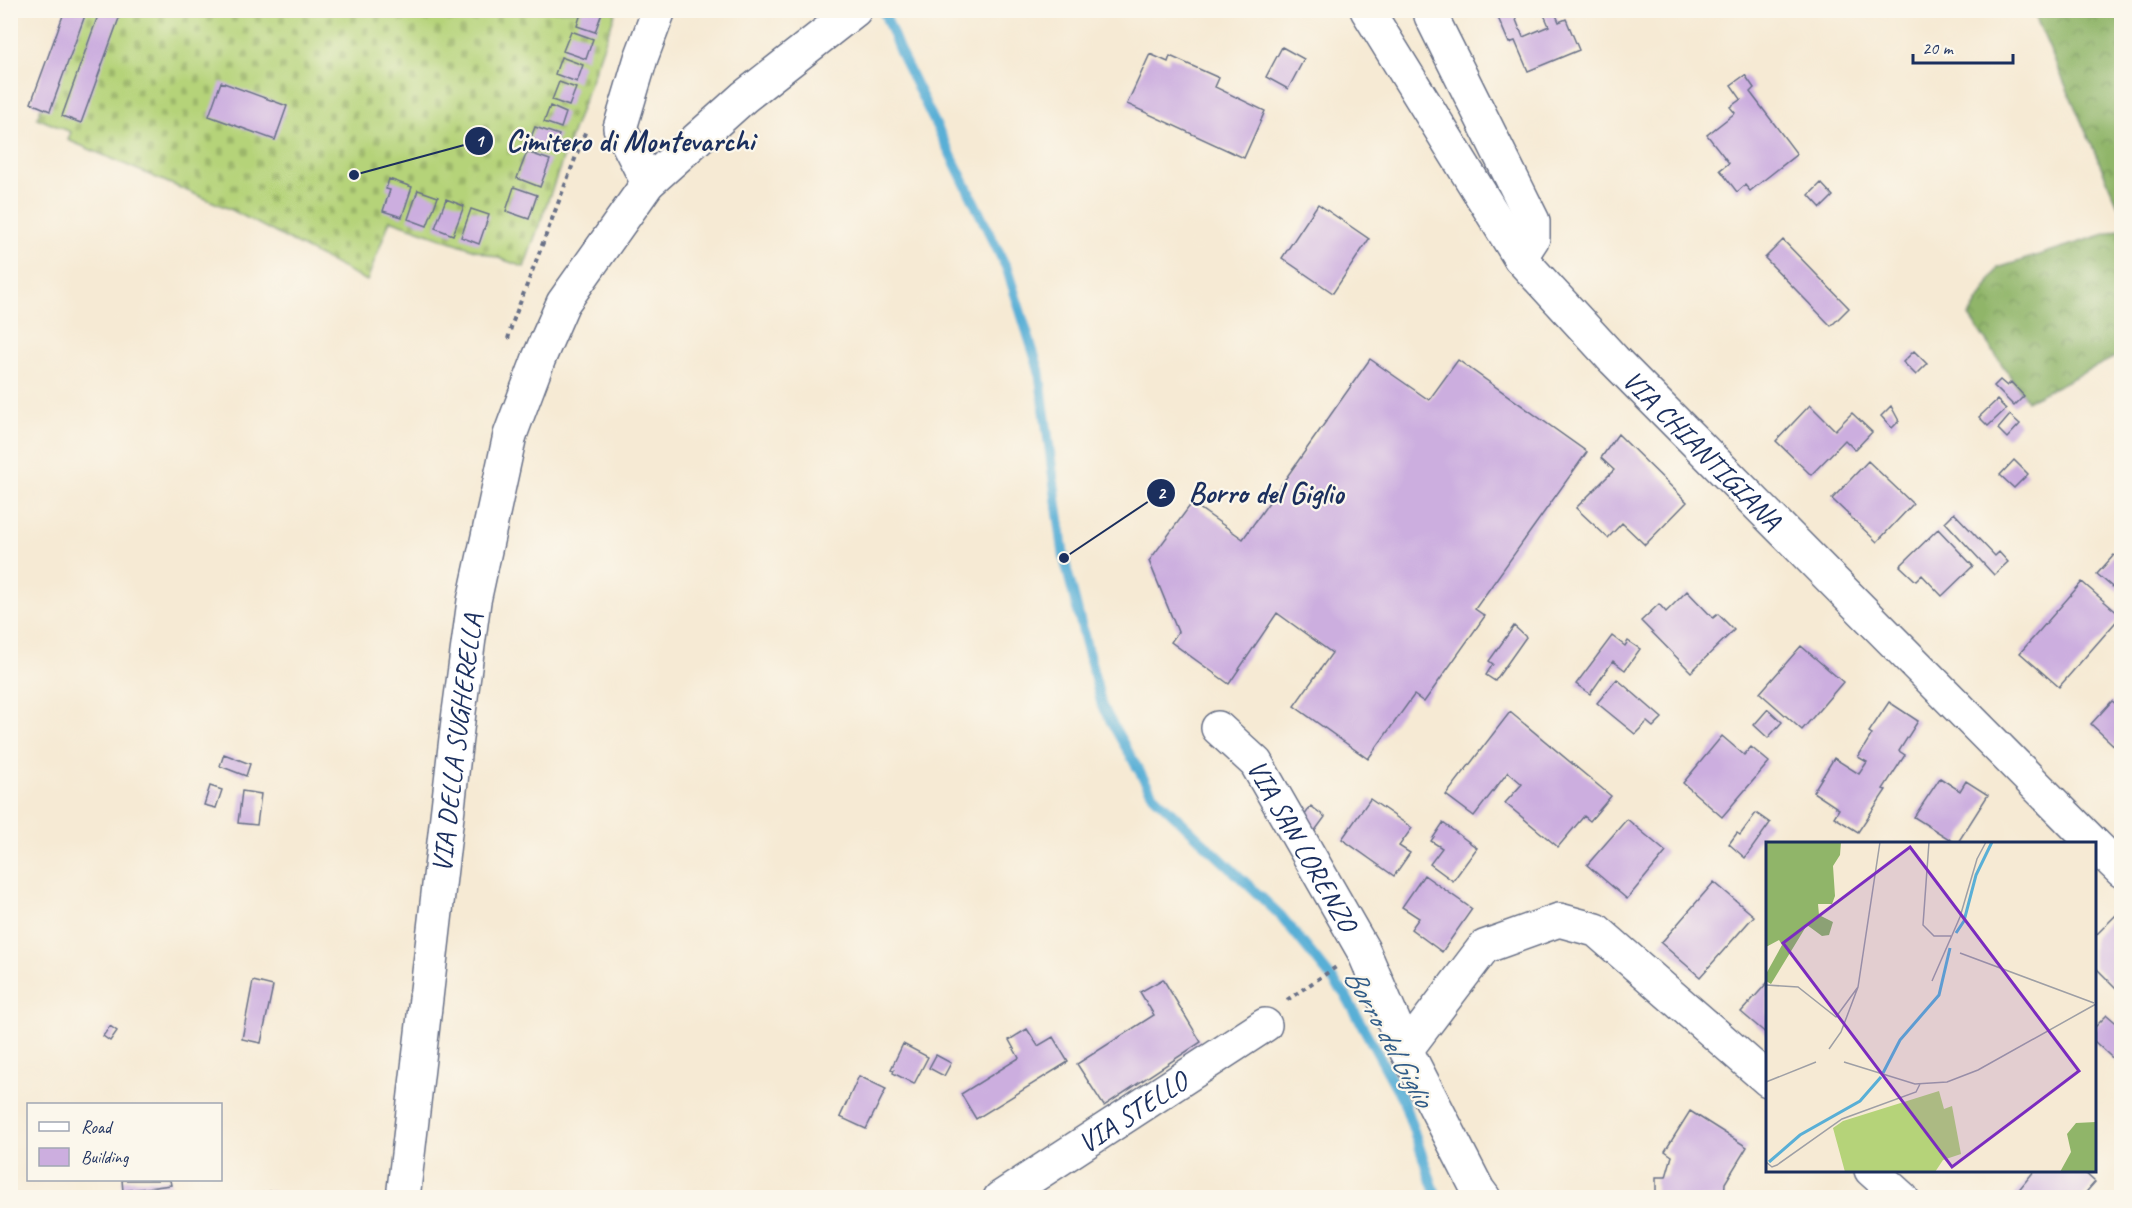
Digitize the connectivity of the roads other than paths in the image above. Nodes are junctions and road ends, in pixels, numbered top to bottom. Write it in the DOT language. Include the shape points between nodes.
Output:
graph roads {
  1 [pos="659,10"];
  2 [pos="1367,10"];
  3 [pos="1431,10"];
  4 [pos="842,20"];
  5 [pos="648,183"];
  6 [pos="1520,258"];
  7 [pos="1218,728"];
  8 [pos="2092,842"];
  9 [pos="2096,846"];
  10 [pos="2121,871"];
  11 [pos="1265,1025"];
  12 [pos="1406,1050"];
  13 [pos="1766,1079"];
  14 [pos="1873,1172"];
  15 [pos="403,1197"];
  16 [pos="999,1197"];
  17 [pos="1484,1197"];
  18 [pos="1902,1197"];
  1 -- 5 [label="street" via="620,128"];
  2 -- 6 [label="street, VIA CHIANTIGIANA"];
  3 -- 6 [label="street" via="1533,221 1533,238"];
  4 -- 5 [label="street, VIA DELLA SUGHERELLA" via="744,97"];
  5 -- 15 [label="street, VIA DELLA SUGHERELLA" via="563,303 510,435 474,601"];
  6 -- 8 [label="street, VIA CHIANTIGIANA" via="1614,360"];
  7 -- 12 [label="street, VIA SAN LORENZO" via="1256,763 1363,950"];
  9 -- 10 [label="street, VIA CHIANTIGIANA"];
  11 -- 16 [label="street, VIA STELLO"];
  12 -- 13 [label="street" via="1484,947 1559,920 1596,930"];
  12 -- 17 [label="street, VIA SAN LORENZO"];
  14 -- 18 [label="street"];
}
